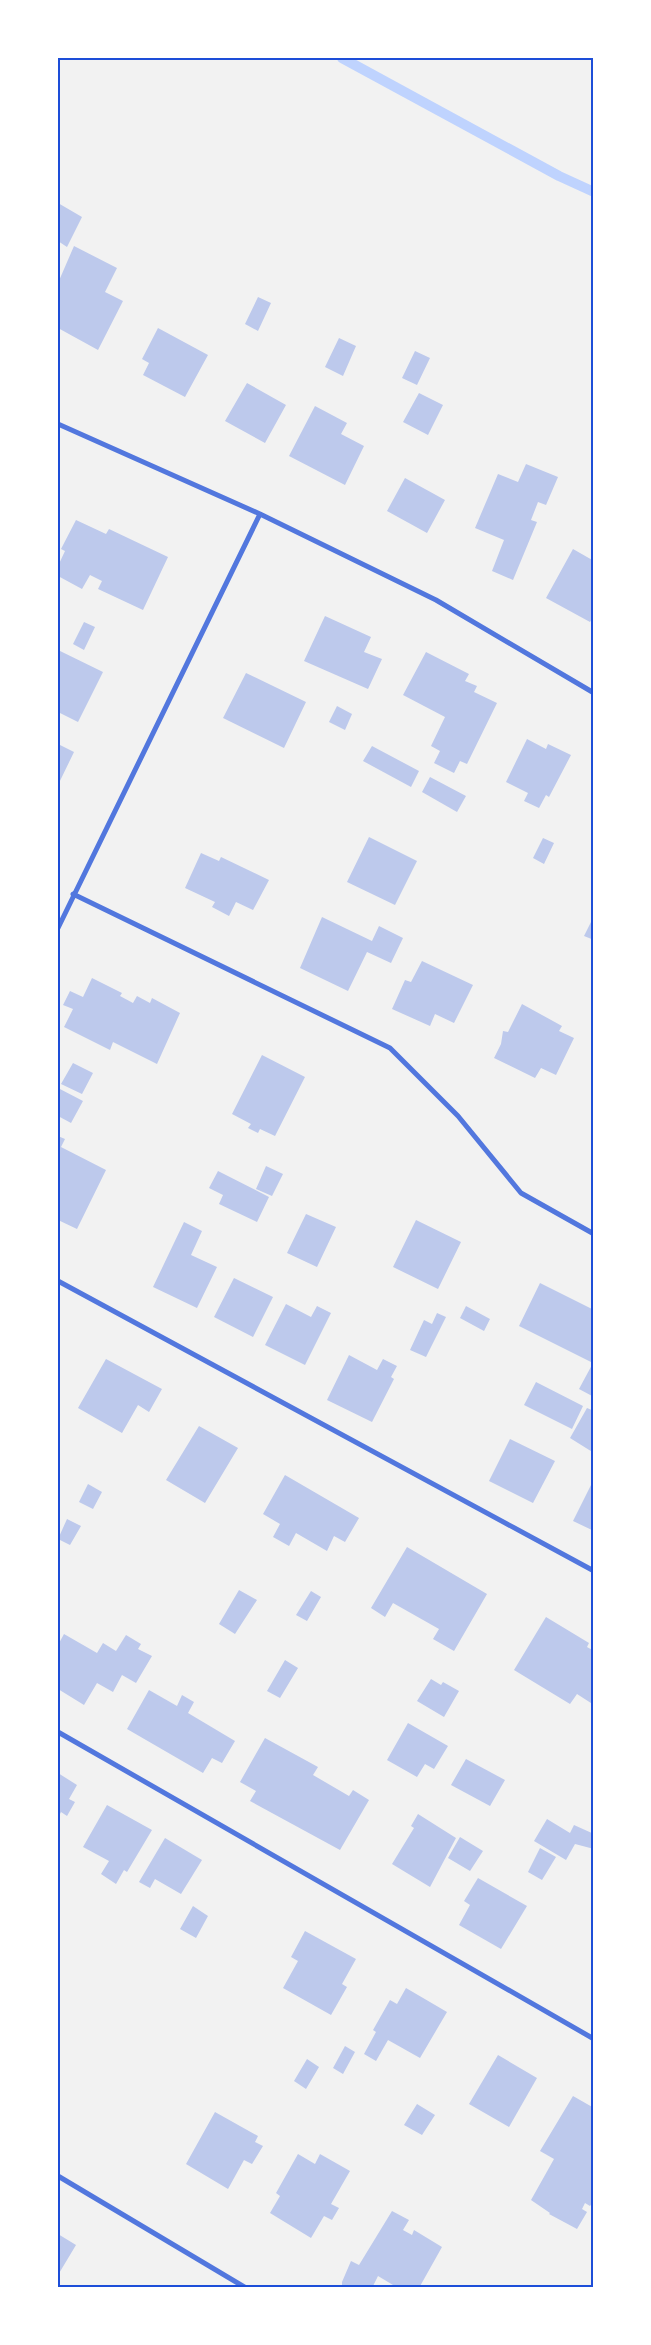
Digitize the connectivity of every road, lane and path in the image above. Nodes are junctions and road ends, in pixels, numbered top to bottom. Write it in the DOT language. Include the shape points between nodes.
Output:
graph roads {
  1 [pos="58,424"];
  2 [pos="260,514"];
  3 [pos="594,693"];
  4 [pos="73,894"];
  5 [pos="58,928"];
  6 [pos="594,1234"];
  7 [pos="58,1282"];
  8 [pos="594,1571"];
  9 [pos="58,1732"];
  10 [pos="594,2039"];
  11 [pos="58,2176"];
  12 [pos="246,2288"];
  1 -- 2 [label="street"];
  2 -- 3 [label="street" via="436,600"];
  2 -- 4 [label="street"];
  4 -- 5 [label="street"];
  4 -- 6 [label="street" via="390,1048 458,1116 521,1193"];
  7 -- 8 [label="street"];
  9 -- 10 [label="street"];
  11 -- 12 [label="street"];
}
